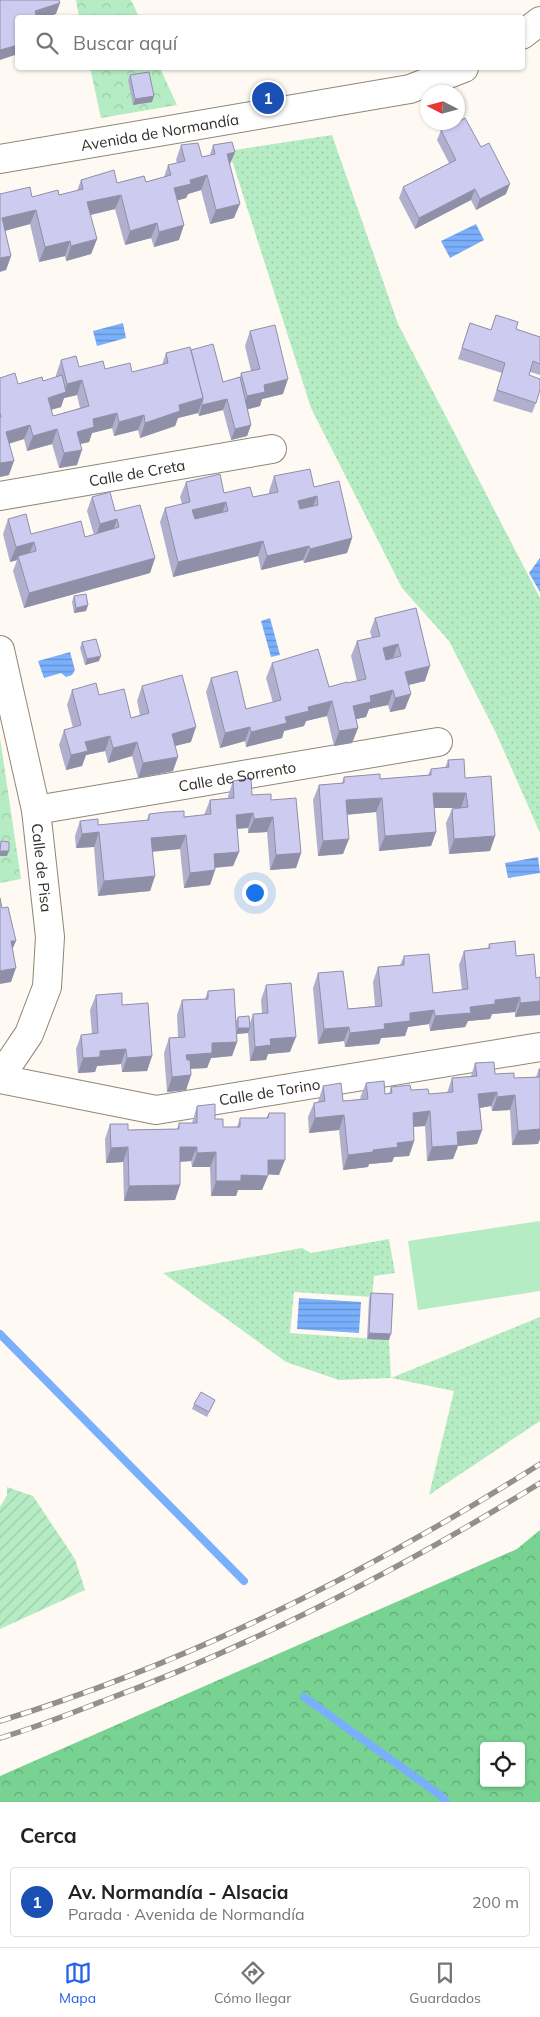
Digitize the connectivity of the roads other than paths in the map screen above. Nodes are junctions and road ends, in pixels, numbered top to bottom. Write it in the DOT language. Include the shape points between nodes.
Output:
graph roads {
  1 [pos="540,21"];
  2 [pos="525,33"];
  3 [pos="459,70"];
  4 [pos="0,159"];
  5 [pos="272,449"];
  6 [pos="0,496"];
  7 [pos="0,650"];
  8 [pos="438,742"];
  9 [pos="36,810"];
  10 [pos="540,1047"];
  11 [pos="0,1078"];
  1 -- 2 [label="street"];
  3 -- 4 [label="street, Avenida de Normandía" via="410,89"];
  5 -- 6 [label="street, Calle de Creta"];
  7 -- 9 [label="street, Calle de Pisa"];
  8 -- 9 [label="street, Calle de Sorrento"];
  9 -- 11 [label="street, Calle de Pisa" via="50,937 47,987 29,1034"];
  10 -- 11 [label="street, Calle de Torino" via="156,1110"];
}
